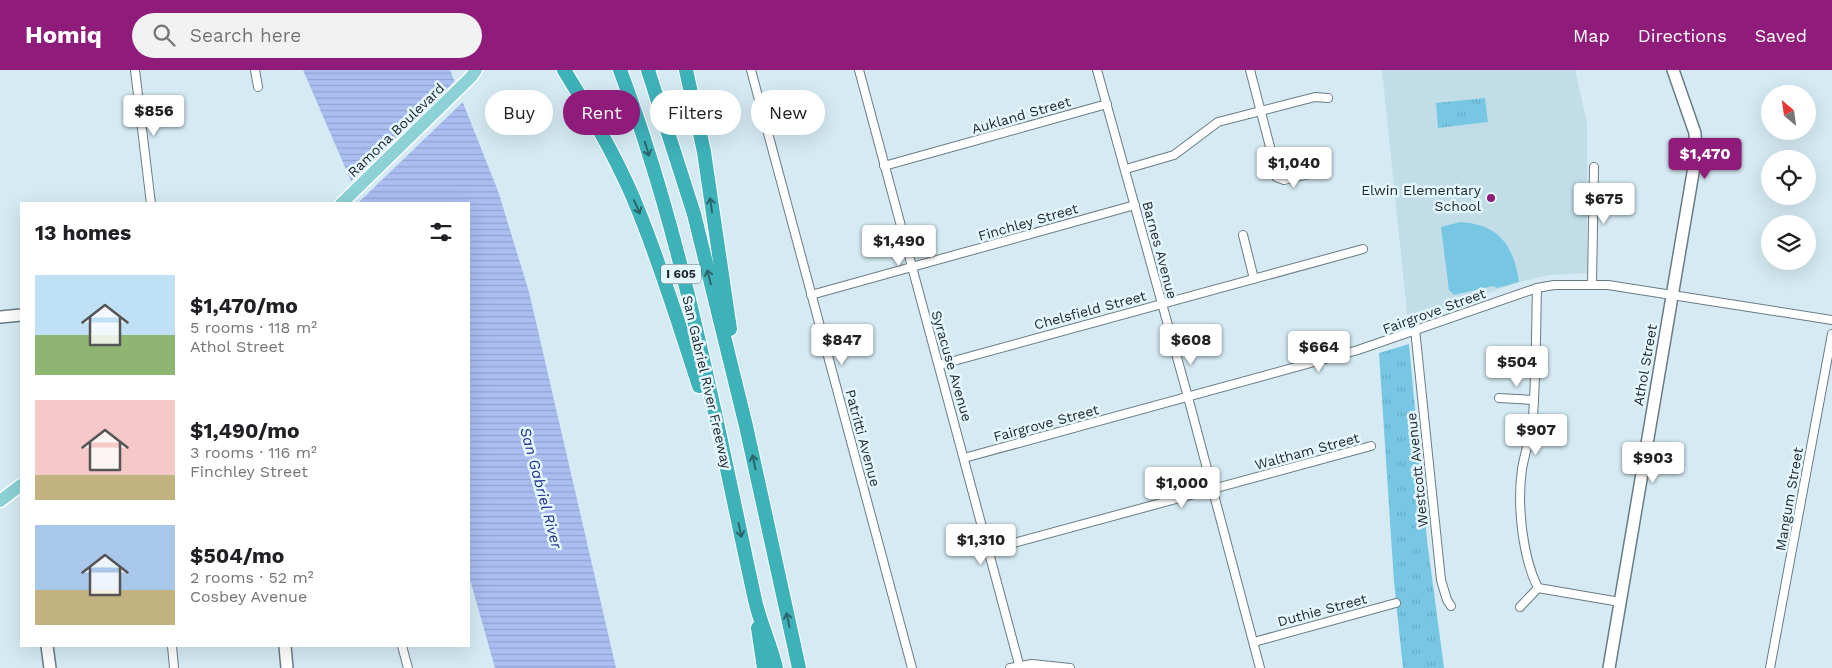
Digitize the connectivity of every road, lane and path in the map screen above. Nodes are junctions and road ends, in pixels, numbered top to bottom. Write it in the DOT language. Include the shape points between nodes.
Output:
graph roads {
  1 [pos="135,70"];
  2 [pos="255,70"];
  3 [pos="486,70"];
  4 [pos="564,70"];
  5 [pos="620,70"];
  6 [pos="648,70"];
  7 [pos="686,70"];
  8 [pos="751,70"];
  9 [pos="859,70"];
  10 [pos="1097,70"];
  11 [pos="1250,70"];
  12 [pos="1672,70"];
  13 [pos="473,74"];
  14 [pos="258,87"];
  15 [pos="1328,98"];
  16 [pos="1107,104"];
  17 [pos="1261,111"];
  18 [pos="884,166"];
  19 [pos="1594,167"];
  20 [pos="1126,169"];
  21 [pos="1309,174"];
  22 [pos="150,202"];
  23 [pos="342,202"];
  24 [pos="1135,205"];
  25 [pos="1243,235"];
  26 [pos="1363,249"];
  27 [pos="911,267"];
  28 [pos="1254,278"];
  29 [pos="1592,283"];
  30 [pos="1536,288"];
  31 [pos="812,295"];
  32 [pos="1672,295"];
  33 [pos="1162,304"];
  34 [pos="20,315"];
  35 [pos="0,317"];
  36 [pos="1832,320"];
  37 [pos="1415,329"];
  38 [pos="1832,334"];
  39 [pos="939,365"];
  40 [pos="1188,397"];
  41 [pos="1499,398"];
  42 [pos="1534,400"];
  43 [pos="746,426"];
  44 [pos="1370,446"];
  45 [pos="964,458"];
  46 [pos="730,482"];
  47 [pos="20,486"];
  48 [pos="1212,490"];
  49 [pos="0,501"];
  50 [pos="988,550"];
  51 [pos="1538,588"];
  52 [pos="1620,602"];
  53 [pos="756,603"];
  54 [pos="1396,603"];
  55 [pos="1451,606"];
  56 [pos="1520,607"];
  57 [pos="1254,642"];
  58 [pos="47,647"];
  59 [pos="172,647"];
  60 [pos="285,647"];
  61 [pos="402,647"];
  62 [pos="1019,667"];
  63 [pos="50,668"];
  64 [pos="174,668"];
  65 [pos="287,668"];
  66 [pos="408,668"];
  67 [pos="764,668"];
  68 [pos="776,668"];
  69 [pos="799,668"];
  70 [pos="912,668"];
  71 [pos="1010,668"];
  72 [pos="1070,668"];
  73 [pos="1260,668"];
  74 [pos="1609,668"];
  75 [pos="1770,668"];
  1 -- 22 [label="street"];
  2 -- 14 [label="street"];
  3 -- 13 [label="main road, Ramona Boulevard"];
  4 -- 46 [label="highway, one-way" via="608,147 639,211 670,295"];
  5 -- 46 [label="highway, San Gabriel River Freeway / I 605, one-way" via="663,201"];
  43 -- 6 [label="highway, San Gabriel River Freeway / I 605, one-way" via="694,214"];
  43 -- 7 [label="highway, one-way" via="704,152"];
  8 -- 31 [label="street, Patritti Avenue"];
  9 -- 18 [label="street, Syracuse Avenue"];
  10 -- 16 [label="street, Barnes Avenue"];
  11 -- 17 [label="street"];
  12 -- 32 [label="street, Athol Street" via="1695,133 1696,156"];
  13 -- 23 [label="main road, Ramona Boulevard"];
  15 -- 17 [label="street" via="1315,97"];
  16 -- 18 [label="street, Aukland Street"];
  16 -- 20 [label="street, Barnes Avenue"];
  17 -- 20 [label="street" via="1218,122 1174,155"];
  17 -- 21 [label="street" via="1276,177 1284,180"];
  18 -- 27 [label="street, Syracuse Avenue"];
  19 -- 29 [label="street"];
  20 -- 24 [label="street, Barnes Avenue"];
  24 -- 27 [label="street, Finchley Street"];
  24 -- 33 [label="street, Barnes Avenue"];
  25 -- 28 [label="street"];
  26 -- 28 [label="street, Chelsfield Street"];
  27 -- 31 [label="street, Finchley Street"];
  27 -- 39 [label="street, Syracuse Avenue"];
  28 -- 33 [label="street, Chelsfield Street"];
  29 -- 30 [label="street, Fairgrove Street"];
  29 -- 32 [label="street, Fairgrove Street"];
  30 -- 37 [label="street, Fairgrove Street"];
  30 -- 42 [label="street"];
  31 -- 70 [label="street, Patritti Avenue"];
  32 -- 36 [label="street, Fairgrove Street"];
  32 -- 52 [label="street, Athol Street"];
  33 -- 39 [label="street, Chelsfield Street"];
  33 -- 40 [label="street, Barnes Avenue"];
  34 -- 35 [label="street"];
  37 -- 40 [label="street, Fairgrove Street" via="1378,344"];
  37 -- 55 [label="street, Westcott Avenue" via="1440,580"];
  38 -- 75 [label="street, Mangum Street"];
  39 -- 45 [label="street, Syracuse Avenue"];
  40 -- 45 [label="street, Fairgrove Street"];
  40 -- 48 [label="street, Barnes Avenue"];
  41 -- 42 [label="street"];
  42 -- 51 [label="street" via="1522,468 1520,505 1531,574"];
  69 -- 43 [label="highway, San Gabriel River Freeway / I 605, one-way"];
  44 -- 48 [label="street, Waltham Street"];
  45 -- 50 [label="street, Syracuse Avenue"];
  46 -- 53 [label="highway, San Gabriel River Freeway / I 605, one-way"];
  47 -- 49 [label="main road"];
  48 -- 50 [label="street, Waltham Street"];
  48 -- 57 [label="street, Barnes Avenue"];
  50 -- 62 [label="street, Syracuse Avenue"];
  51 -- 52 [label="street"];
  51 -- 56 [label="street"];
  52 -- 74 [label="street, Athol Street"];
  53 -- 67 [label="highway"];
  53 -- 68 [label="highway, San Gabriel River Freeway / I 605"];
  54 -- 57 [label="street, Duthie Street"];
  57 -- 73 [label="street, Barnes Avenue"];
  58 -- 63 [label="street"];
  59 -- 64 [label="street"];
  60 -- 65 [label="street"];
  61 -- 66 [label="street"];
  62 -- 71 [label="street"];
  62 -- 72 [label="street" via="1048,664"];
}
